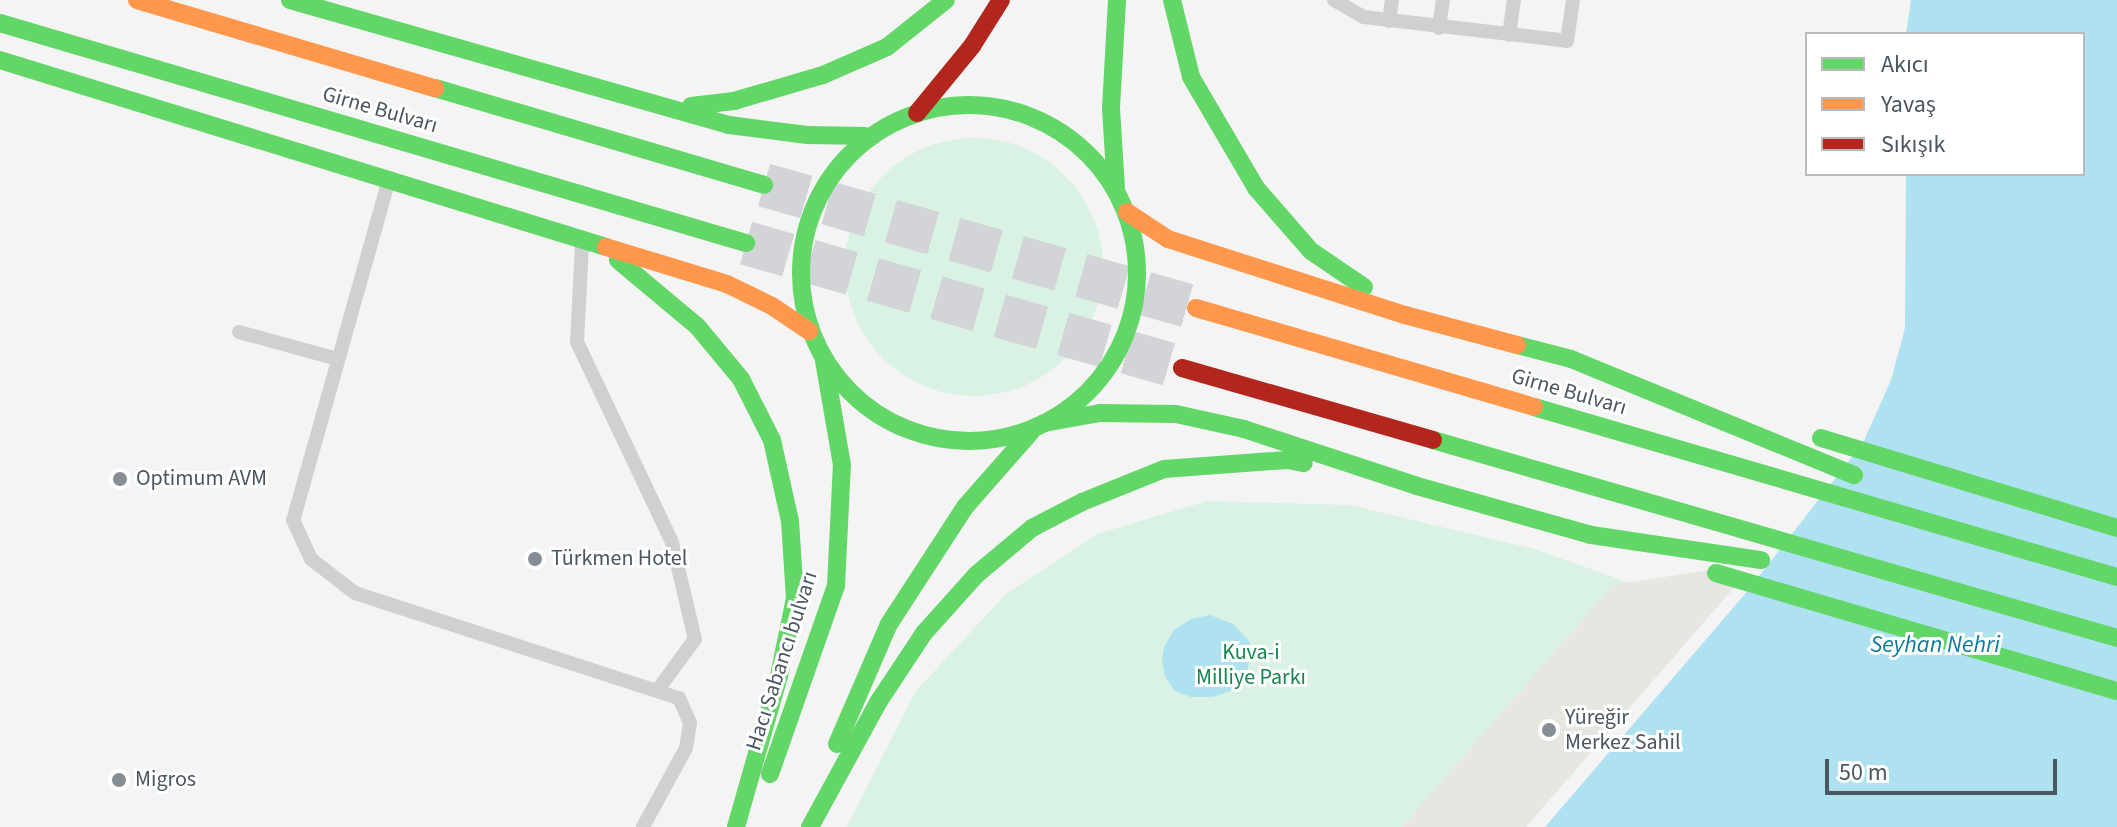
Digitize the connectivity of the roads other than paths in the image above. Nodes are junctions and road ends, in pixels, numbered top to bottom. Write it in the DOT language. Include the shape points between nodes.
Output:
graph roads {
  1 [pos="137,0"];
  2 [pos="290,0"];
  3 [pos="946,0"];
  4 [pos="1001,0"];
  5 [pos="1117,0"];
  6 [pos="1172,0"];
  7 [pos="1334,0"];
  8 [pos="1392,0"];
  9 [pos="1443,0"];
  10 [pos="1514,0"];
  11 [pos="1573,0"];
  12 [pos="1389,21"];
  13 [pos="0,23"];
  14 [pos="1439,28"];
  15 [pos="1509,35"];
  16 [pos="0,60"];
  17 [pos="671,109"];
  18 [pos="917,113"];
  19 [pos="865,136"];
  20 [pos="389,179"];
  21 [pos="764,185"];
  22 [pos="1116,188"];
  23 [pos="1127,212"];
  24 [pos="582,237"];
  25 [pos="746,243"];
  26 [pos="1196,308"];
  27 [pos="1405,315"];
  28 [pos="809,331"];
  29 [pos="239,332"];
  30 [pos="338,359"];
  31 [pos="1571,359"];
  32 [pos="824,361"];
  33 [pos="1182,368"];
  34 [pos="1685,385"];
  35 [pos="1037,428"];
  36 [pos="1801,431"];
  37 [pos="1873,483"];
  38 [pos="1417,486"];
  39 [pos="1901,494"];
  40 [pos="1929,523"];
  41 [pos="2117,528"];
  42 [pos="1591,535"];
  43 [pos="1776,564"];
  44 [pos="1910,577"];
  45 [pos="2117,577"];
  46 [pos="1867,588"];
  47 [pos="2117,638"];
  48 [pos="657,691"];
  49 [pos="2117,691"];
  50 [pos="643,827"];
  51 [pos="736,827"];
  52 [pos="746,827"];
  53 [pos="800,827"];
  54 [pos="810,827"];
  1 -- 21 [label="main road, Girne Bulvarı"];
  2 -- 17 [label="main road"];
  3 -- 17 [label="main road" via="887,47 823,75 734,101"];
  4 -- 18 [label="main road" via="972,46"];
  5 -- 22 [label="main road" via="1111,108"];
  6 -- 27 [label="main road" via="1191,77 1256,188 1311,251"];
  7 -- 12 [label="lane" via="1364,17"];
  8 -- 12 [label="lane"];
  9 -- 14 [label="lane"];
  10 -- 15 [label="lane"];
  11 -- 15 [label="lane" via="1567,41"];
  12 -- 14 [label="lane"];
  13 -- 25 [label="main road, Girne Bulvarı"];
  14 -- 15 [label="lane"];
  16 -- 20 [label="main road"];
  17 -- 19 [label="main road" via="729,125"];
  18 -- 19 [label="main road"];
  18 -- 22 [label="main road" via="982,103 1050,123 1094,158"];
  19 -- 28 [label="main road" via="836,166 805,225 799,284"];
  20 -- 24 [label="main road"];
  20 -- 30 [label="lane"];
  22 -- 23 [label="main road"];
  23 -- 27 [label="main road" via="1168,239"];
  23 -- 35 [label="main road" via="1138,265 1130,325 1096,385"];
  24 -- 28 [label="main road" via="727,284"];
  24 -- 48 [label="lane" via="577,342 672,542 695,639"];
  24 -- 51 [label="main road" via="634,269 697,326 741,379 772,440 790,521 795,598 776,690"];
  26 -- 40 [label="main road, Girne Bulvarı"];
  27 -- 31 [label="main road"];
  28 -- 32 [label="main road"];
  29 -- 30 [label="lane"];
  30 -- 48 [label="lane" via="293,520 311,559 355,593"];
  31 -- 34 [label="main road"];
  31 -- 37 [label="main road"];
  32 -- 35 [label="main road" via="867,408 910,431 968,441 1000,440"];
  32 -- 52 [label="main road, Hacı Sabancı bulvarı" via="842,465 836,586 771,772"];
  33 -- 44 [label="main road"];
  35 -- 38 [label="main road" via="1100,413 1176,414 1244,429"];
  35 -- 53 [label="main road" via="965,507 889,624"];
  36 -- 41 [label="main road"];
  38 -- 42 [label="main road"];
  38 -- 54 [label="main road" via="1288,460 1164,469 1032,528 976,575 924,633 879,701"];
  39 -- 40 [label="main road"];
  40 -- 45 [label="main road, Girne Bulvarı"];
  42 -- 43 [label="main road"];
  42 -- 49 [label="main road"];
  44 -- 46 [label="main road"];
  44 -- 47 [label="main road"];
  48 -- 50 [label="lane" via="679,698 690,723 686,748"];
}
